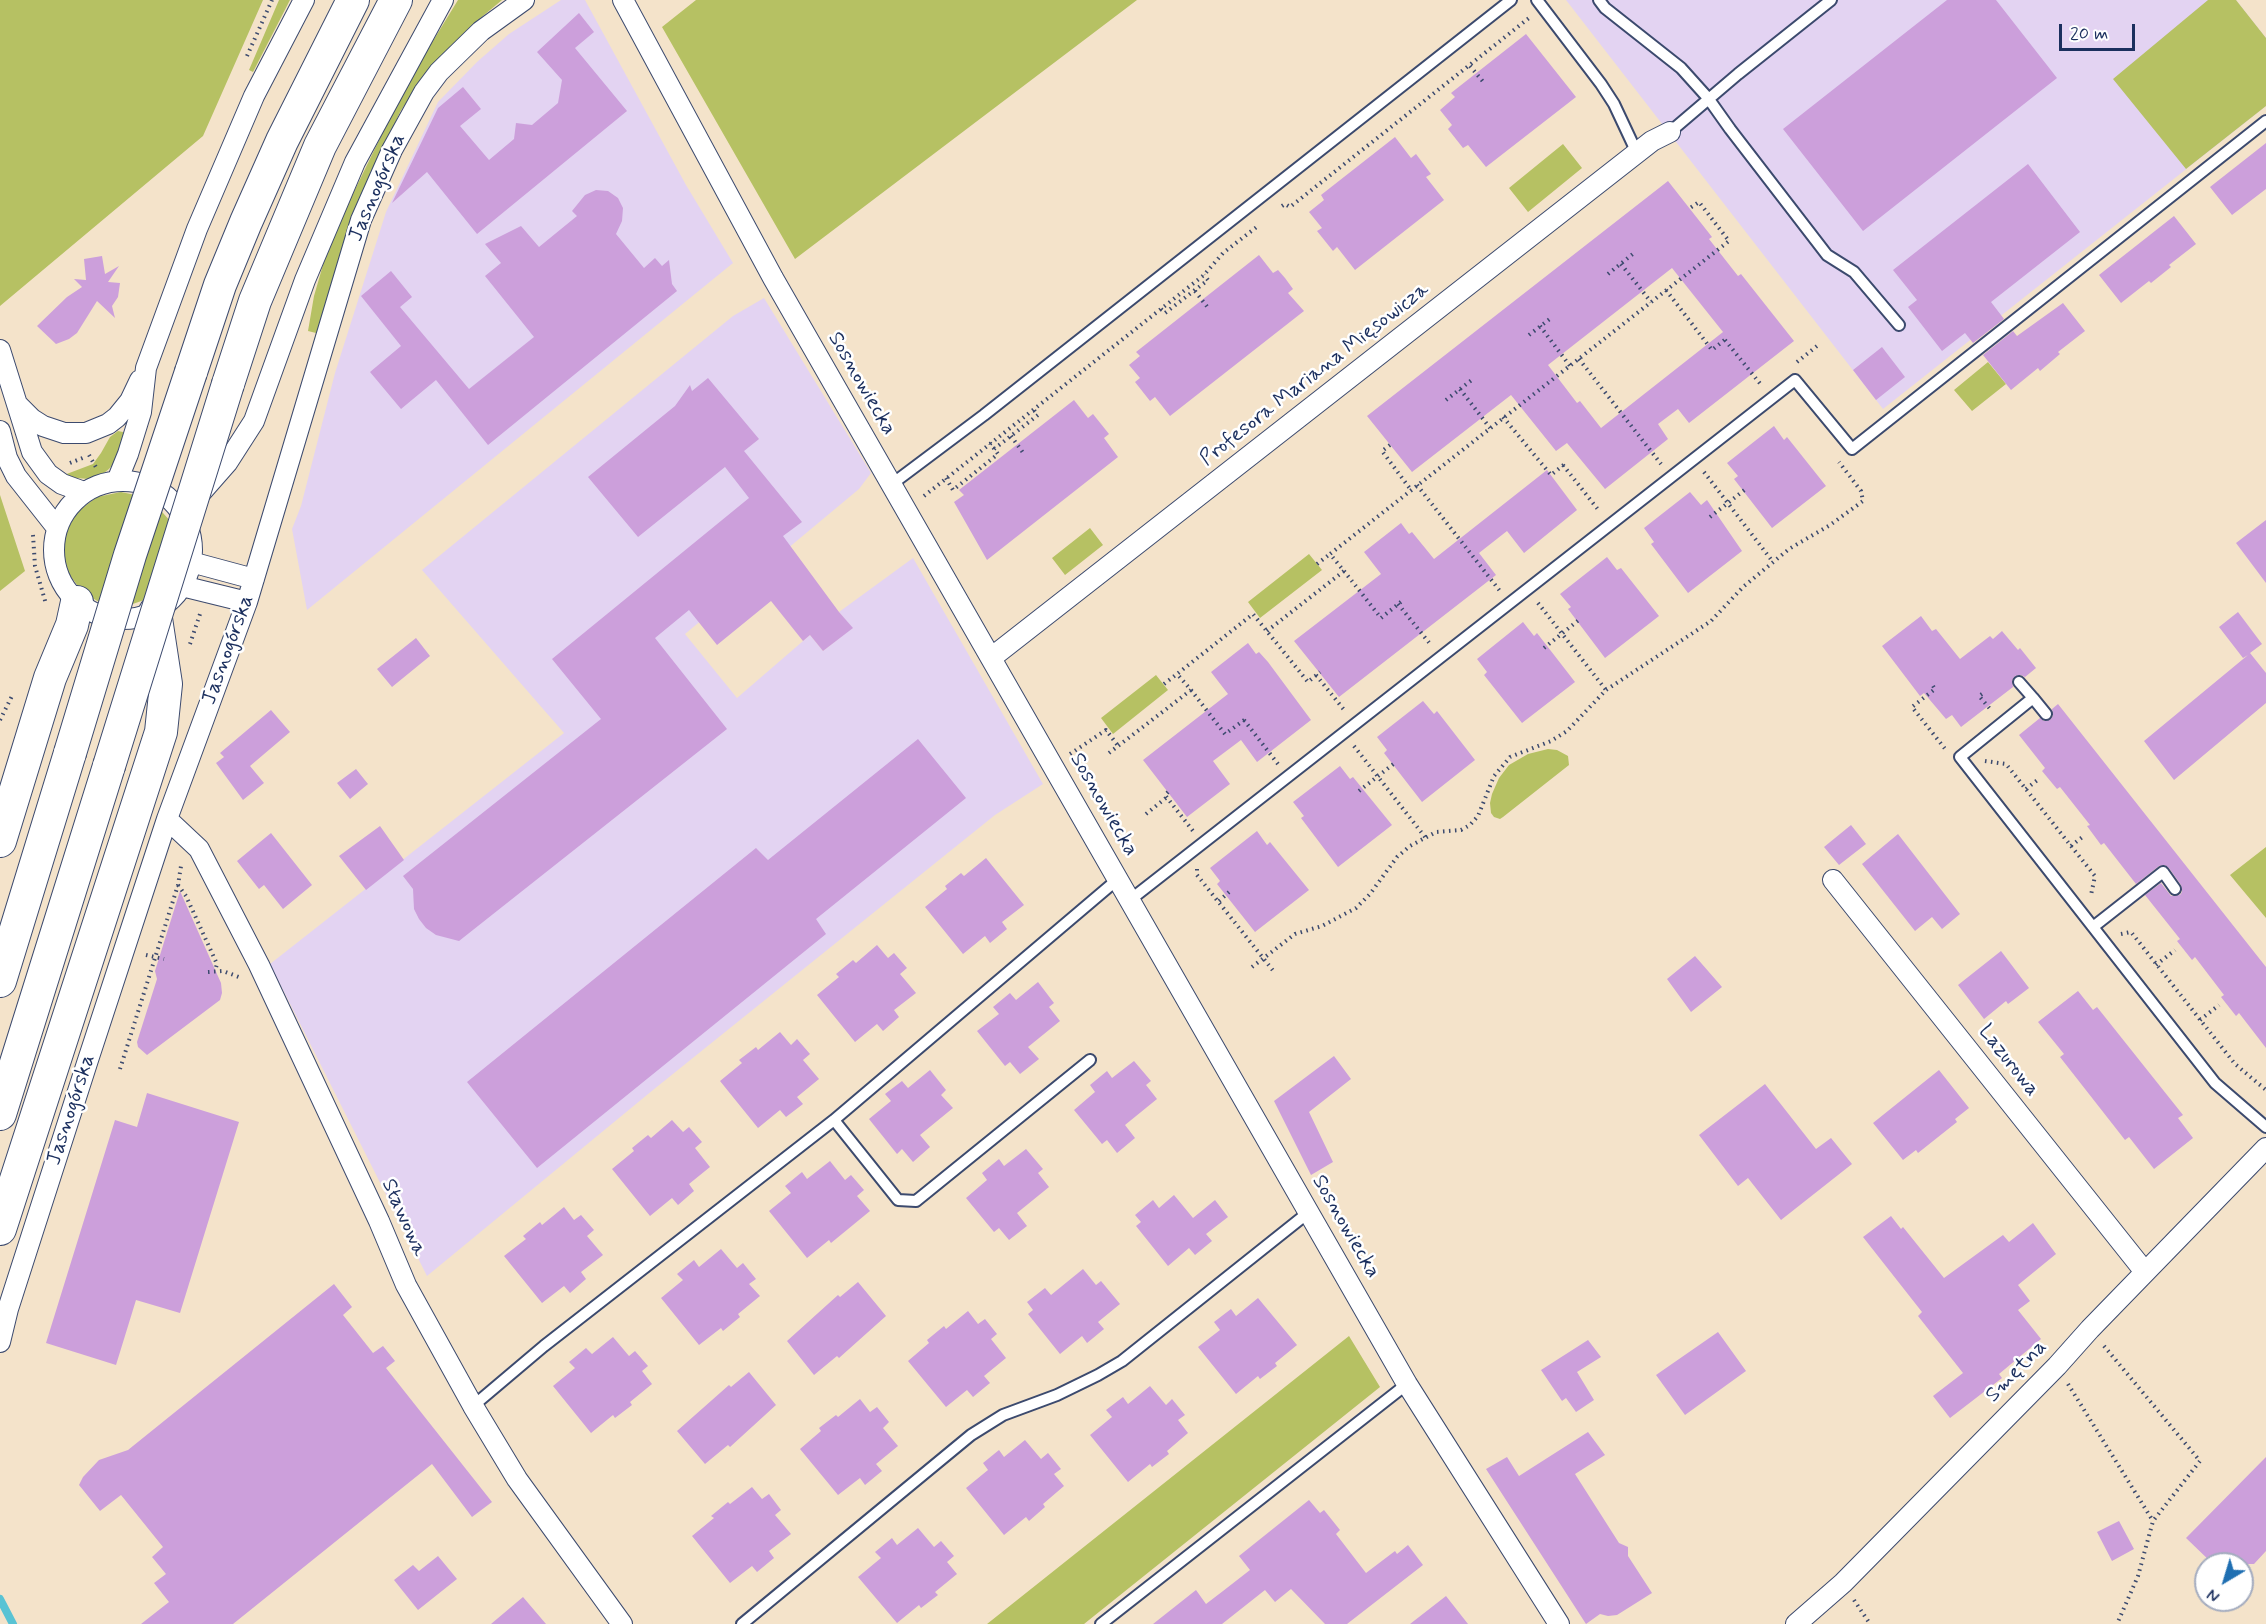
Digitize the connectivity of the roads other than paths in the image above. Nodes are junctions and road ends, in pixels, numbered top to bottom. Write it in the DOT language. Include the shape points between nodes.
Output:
graph roads {
  1 [pos="304,0"];
  2 [pos="353,0"];
  3 [pos="396,0"];
  4 [pos="443,0"];
  5 [pos="524,0"];
  6 [pos="623,0"];
  7 [pos="1511,0"];
  8 [pos="1537,0"];
  9 [pos="1599,0"];
  10 [pos="1831,0"];
  11 [pos="1708,98"];
  12 [pos="2266,121"];
  13 [pos="1670,132"];
  14 [pos="1637,153"];
  15 [pos="1899,324"];
  16 [pos="0,350"];
  17 [pos="146,368"];
  18 [pos="18,405"];
  19 [pos="0,431"];
  20 [pos="117,481"];
  21 [pos="891,484"];
  22 [pos="84,492"];
  23 [pos="182,513"];
  24 [pos="57,528"];
  25 [pos="191,562"];
  26 [pos="254,579"];
  27 [pos="182,586"];
  28 [pos="247,602"];
  29 [pos="62,605"];
  30 [pos="155,612"];
  31 [pos="991,658"];
  32 [pos="2019,682"];
  33 [pos="2033,698"];
  34 [pos="2046,714"];
  35 [pos="167,819"];
  36 [pos="0,841"];
  37 [pos="1118,879"];
  38 [pos="1833,880"];
  39 [pos="2175,889"];
  40 [pos="1130,900"];
  41 [pos="2093,927"];
  42 [pos="0,981"];
  43 [pos="1090,1060"];
  44 [pos="0,1114"];
  45 [pos="834,1120"];
  46 [pos="2266,1127"];
  47 [pos="2266,1148"];
  48 [pos="1309,1212"];
  49 [pos="0,1229"];
  50 [pos="2145,1272"];
  51 [pos="0,1342"];
  52 [pos="1407,1384"];
  53 [pos="473,1406"];
  54 [pos="622,1624"];
  55 [pos="742,1624"];
  56 [pos="1101,1624"];
  57 [pos="1559,1624"];
  58 [pos="1796,1624"];
  1 -- 17 [label="street" via="254,96 197,229"];
  2 -- 42 [label="main road, bridge" via="282,141 220,285 130,555"];
  3 -- 44 [label="main road, bridge" via="320,146 255,301"];
  4 -- 23 [label="street, Jasnogórska" via="355,162 305,280 254,421 227,463"];
  5 -- 26 [label="street, Jasnogórska" via="481,31 439,72 392,150 361,220"];
  6 -- 21 [label="street, Sosnowiecka" via="773,278"];
  7 -- 21 [label="lane" via="984,416"];
  8 -- 14 [label="lane" via="1602,84"];
  9 -- 11 [label="lane" via="1681,68"];
  10 -- 11 [label="lane"];
  11 -- 13 [label="lane"];
  11 -- 15 [label="lane" via="1827,255 1854,273"];
  12 -- 40 [label="lane" via="1852,449 1796,380"];
  13 -- 14 [label="street, Profesora Mariana Mięsowicza"];
  14 -- 31 [label="street, Profesora Mariana Mięsowicza"];
  16 -- 18 [label="street"];
  17 -- 18 [label="street" via="123,411 108,424 86,433 64,433 43,426"];
  17 -- 20 [label="street" via="141,412"];
  18 -- 22 [label="street" via="32,452 48,474"];
  19 -- 24 [label="street" via="16,476"];
  20 -- 22 [label="street"];
  20 -- 23 [label="street" via="154,488"];
  21 -- 31 [label="street, Sosnowiecka"];
  22 -- 24 [label="street" via="66,510"];
  23 -- 25 [label="street" via="189,530"];
  24 -- 29 [label="street" via="53,548"];
  25 -- 26 [label="street"];
  25 -- 27 [label="street"];
  26 -- 28 [label="street, Jasnogórska"];
  27 -- 28 [label="street"];
  27 -- 30 [label="street"];
  28 -- 35 [label="street, Jasnogórska"];
  29 -- 30 [label="street" via="114,619 135,619"];
  29 -- 36 [label="main road" via="72,625 50,678"];
  30 -- 49 [label="main road" via="166,684 161,732"];
  31 -- 37 [label="street, Sosnowiecka"];
  32 -- 33 [label="lane"];
  33 -- 34 [label="lane"];
  33 -- 41 [label="lane" via="1960,757"];
  35 -- 51 [label="street, Jasnogórska"];
  35 -- 53 [label="street, Stawowa" via="199,849 259,965 406,1285"];
  37 -- 40 [label="street, Sosnowiecka"];
  37 -- 45 [label="lane"];
  38 -- 50 [label="street, Lazurowa"];
  39 -- 41 [label="lane" via="2163,872"];
  40 -- 48 [label="street, Sosnowiecka"];
  41 -- 46 [label="lane" via="2215,1083"];
  43 -- 45 [label="lane" via="916,1201 898,1200"];
  45 -- 53 [label="lane"];
  47 -- 50 [label="street, Smętna"];
  48 -- 52 [label="street, Sosnowiecka"];
  48 -- 55 [label="lane" via="1122,1360 1057,1395 1003,1415 971,1435"];
  50 -- 58 [label="street, Smętna" via="1843,1583"];
  52 -- 56 [label="lane"];
  52 -- 57 [label="street, Sosnowiecka"];
  53 -- 54 [label="street, Stawowa" via="518,1479"];
}
